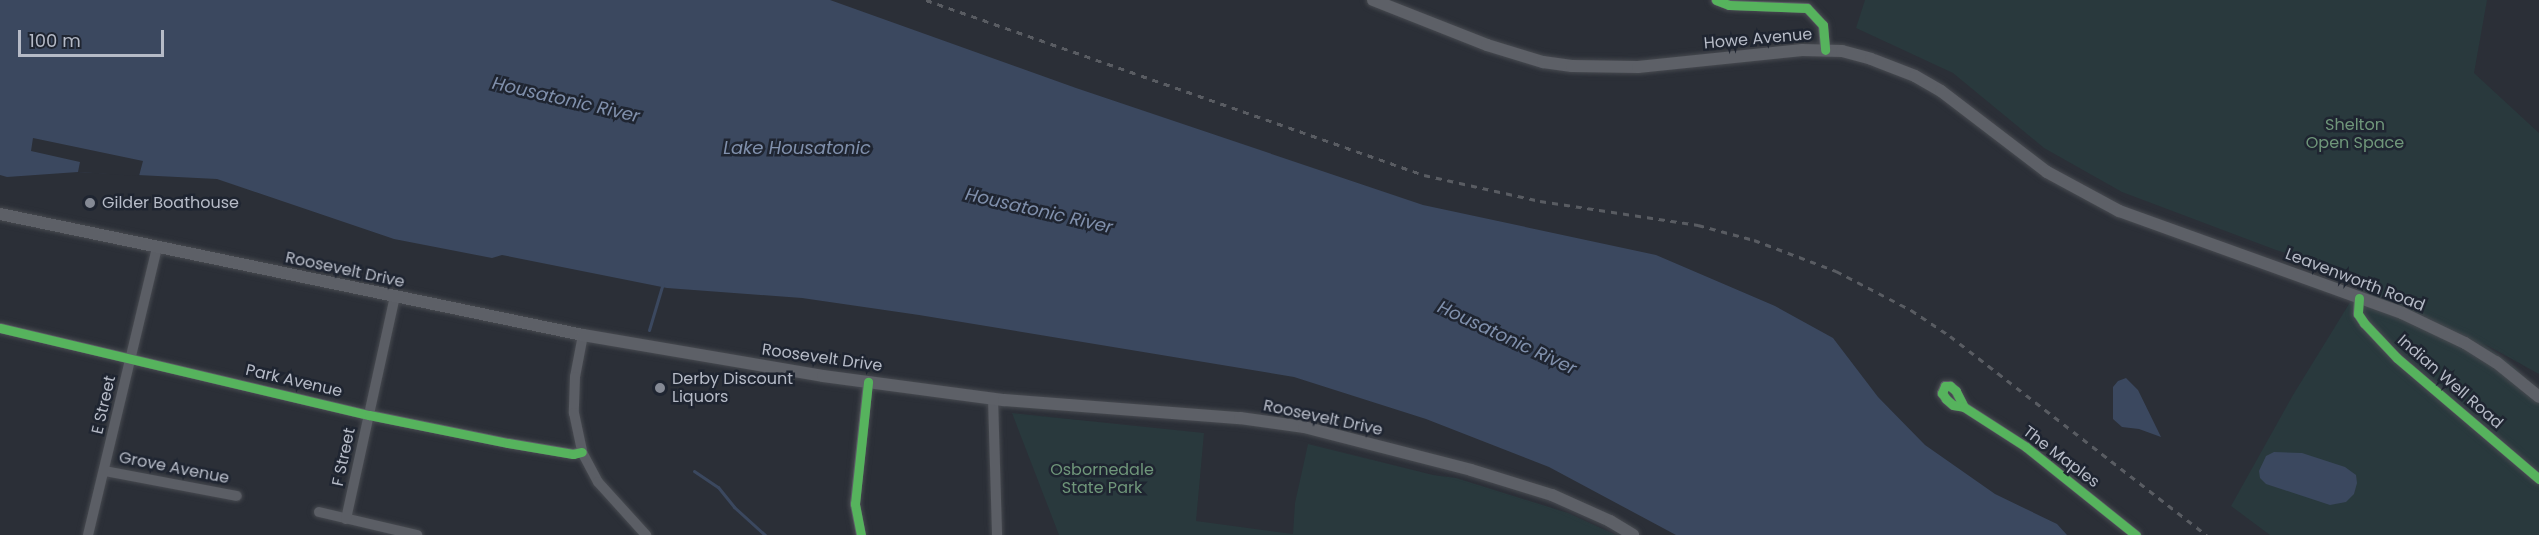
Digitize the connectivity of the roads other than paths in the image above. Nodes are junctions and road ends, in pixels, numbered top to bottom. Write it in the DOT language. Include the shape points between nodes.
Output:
graph roads {
  1 [pos="1373,0"];
  2 [pos="1716,0"];
  3 [pos="1825,50"];
  4 [pos="0,214"];
  5 [pos="2146,222"];
  6 [pos="157,247"];
  7 [pos="395,297"];
  8 [pos="2359,298"];
  9 [pos="0,328"];
  10 [pos="582,334"];
  11 [pos="131,358"];
  12 [pos="868,382"];
  13 [pos="2539,397"];
  14 [pos="993,398"];
  15 [pos="1964,407"];
  16 [pos="369,415"];
  17 [pos="582,452"];
  18 [pos="105,471"];
  19 [pos="2539,478"];
  20 [pos="237,496"];
  21 [pos="320,512"];
  22 [pos="346,519"];
  23 [pos="88,535"];
  24 [pos="417,535"];
  25 [pos="646,535"];
  26 [pos="861,535"];
  27 [pos="997,535"];
  28 [pos="1633,535"];
  29 [pos="2136,535"];
  1 -- 3 [label="main road, Howe Avenue" via="1486,45 1572,66 1638,67 1764,52"];
  2 -- 3 [label="street" via="1729,5 1807,9 1823,25"];
  3 -- 5 [label="main road, Howe Avenue" via="1871,59 1916,76 2047,172"];
  4 -- 6 [label="main road, Roosevelt Drive"];
  5 -- 8 [label="main road, Leavenworth Road"];
  6 -- 7 [label="main road, Roosevelt Drive"];
  6 -- 11 [label="street, E Street"];
  7 -- 10 [label="main road, Roosevelt Drive"];
  7 -- 16 [label="street, F Street"];
  8 -- 13 [label="main road, Leavenworth Road" via="2465,343"];
  8 -- 19 [label="street, Indian Well Road" via="2358,314 2397,358"];
  9 -- 11 [label="street, Park Avenue"];
  10 -- 12 [label="main road, Roosevelt Drive"];
  10 -- 17 [label="street" via="574,413"];
  11 -- 16 [label="street, Park Avenue"];
  11 -- 18 [label="street, E Street"];
  12 -- 14 [label="main road, Roosevelt Drive"];
  12 -- 26 [label="street" via="855,504"];
  14 -- 27 [label="street"];
  14 -- 28 [label="main road, Roosevelt Drive" via="1240,418 1304,427 1552,495"];
  15 -- 29 [label="street, The Maples" via="2026,447"];
  16 -- 17 [label="street, Park Avenue" via="508,443 573,454"];
  16 -- 22 [label="street, F Street"];
  17 -- 25 [label="street" via="602,487"];
  18 -- 20 [label="street, Grove Avenue"];
  18 -- 23 [label="street, E Street"];
  21 -- 22 [label="street"];
  22 -- 24 [label="street"];
}
